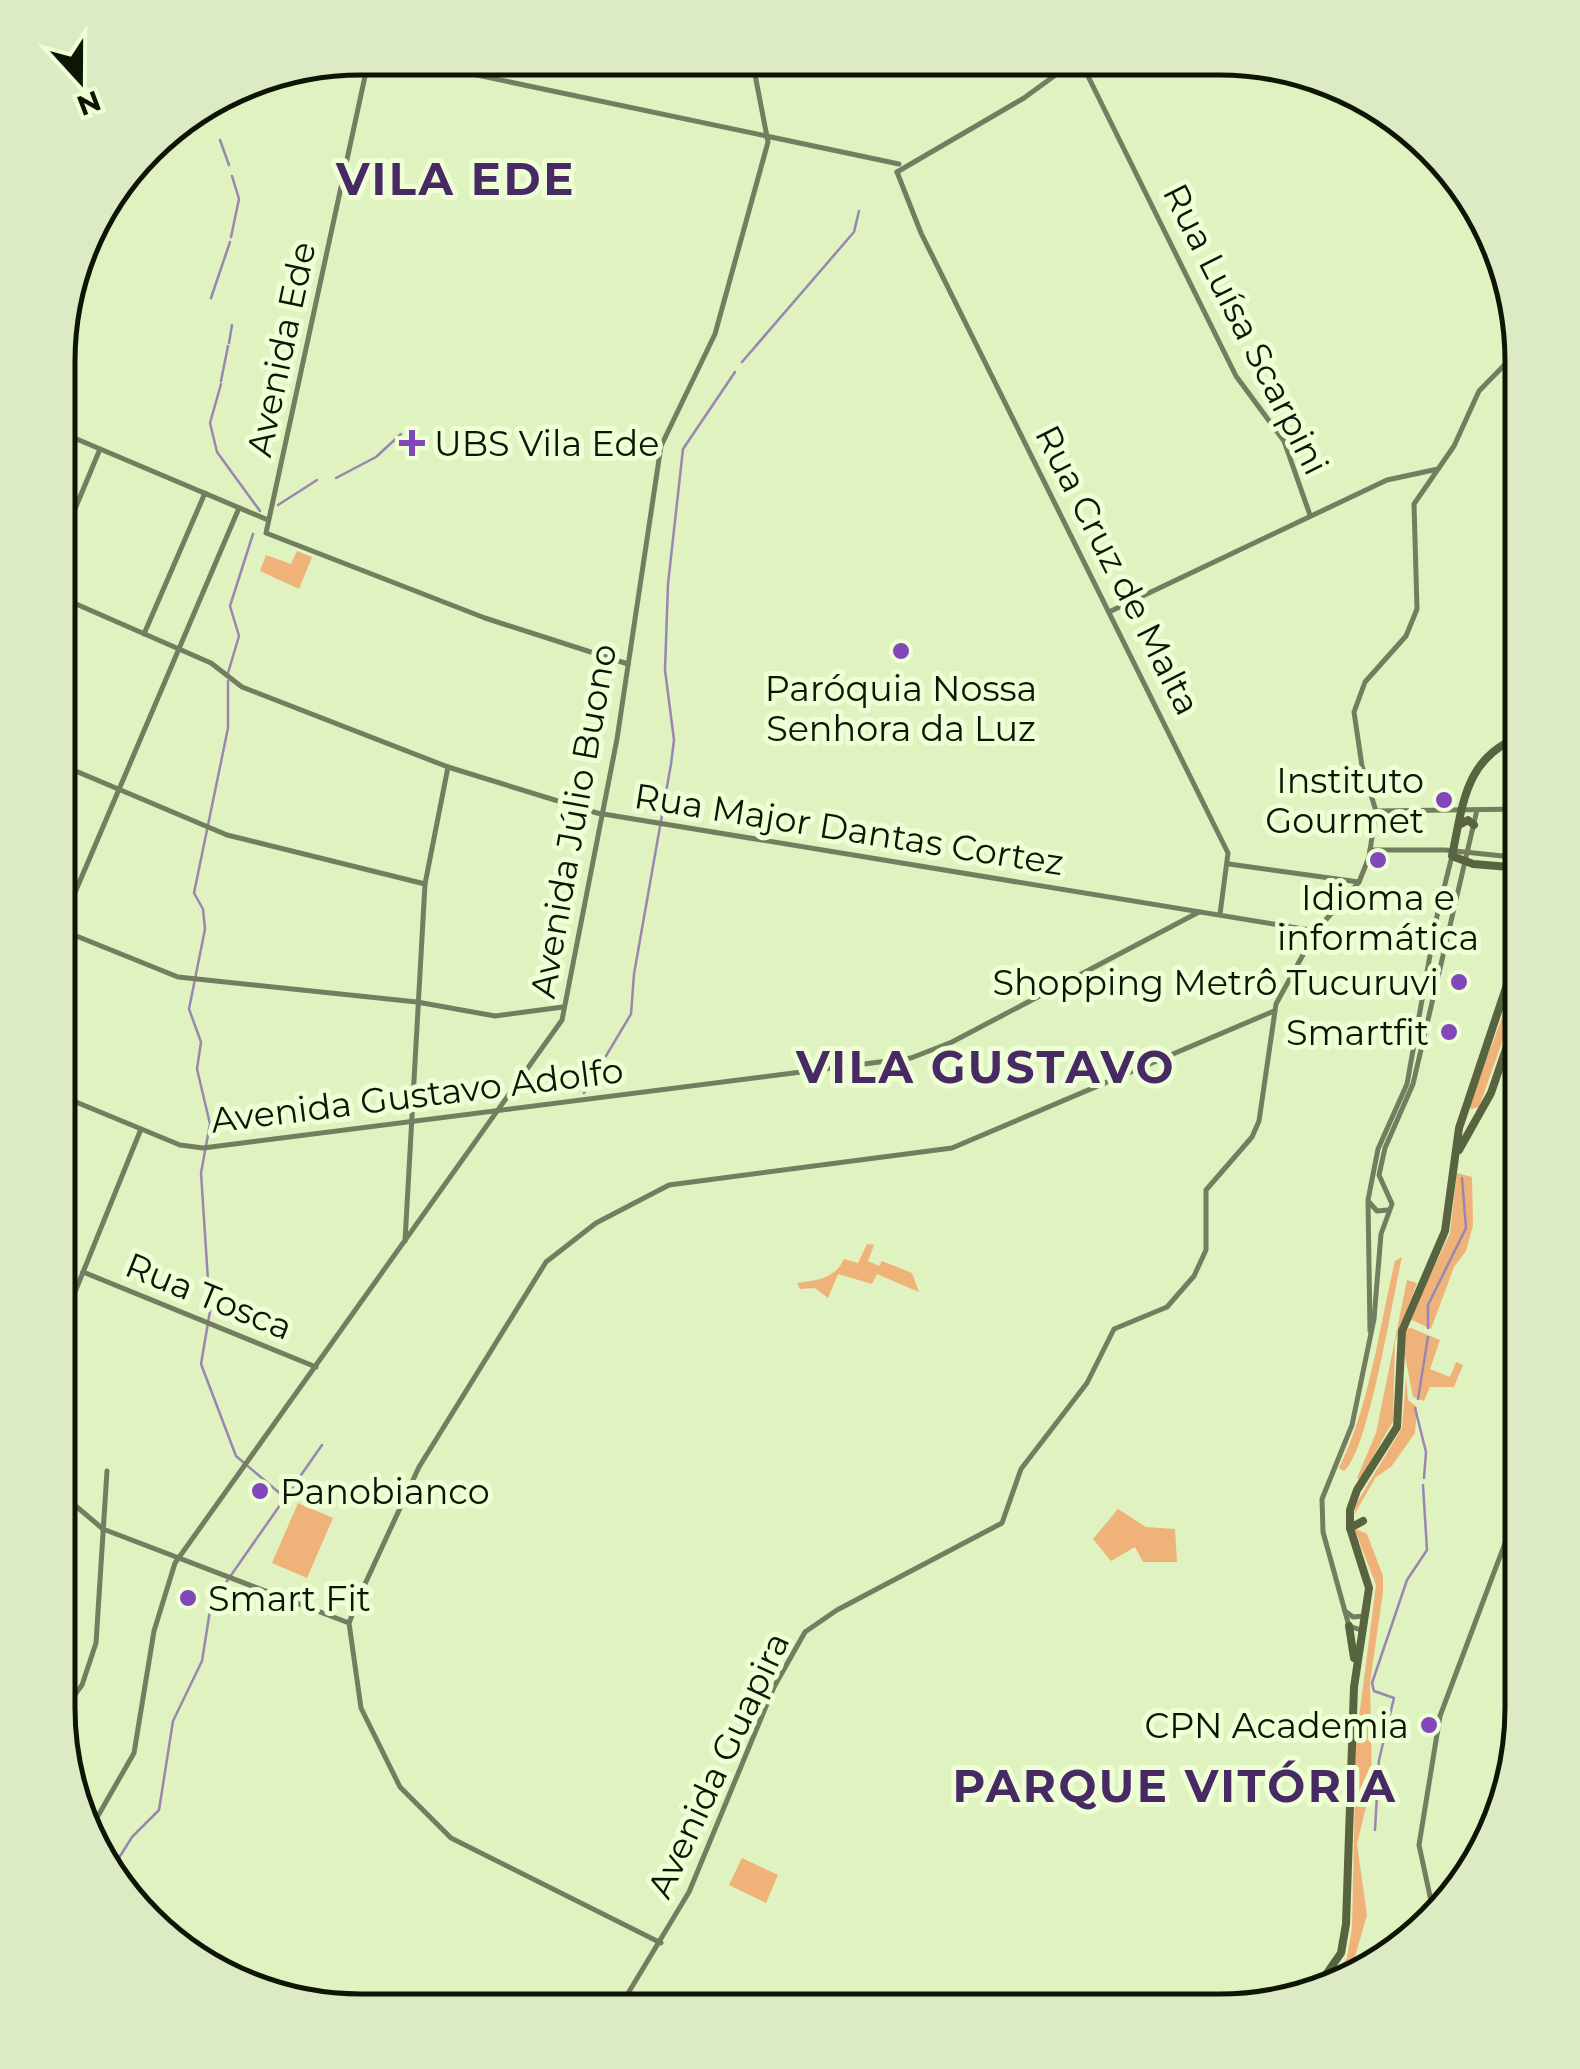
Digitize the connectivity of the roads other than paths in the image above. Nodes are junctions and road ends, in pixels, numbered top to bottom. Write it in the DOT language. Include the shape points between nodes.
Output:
graph roads {
  1 [pos="365,75"];
  2 [pos="477,75"];
  3 [pos="755,75"];
  4 [pos="1057,75"];
  5 [pos="1086,75"];
  6 [pos="768,136"];
  7 [pos="899,169"];
  8 [pos="1505,364"];
  9 [pos="75,438"];
  10 [pos="100,449"];
  11 [pos="1438,469"];
  12 [pos="205,493"];
  13 [pos="239,508"];
  14 [pos="75,509"];
  15 [pos="1310,515"];
  16 [pos="268,520"];
  17 [pos="75,604"];
  18 [pos="1111,611"];
  19 [pos="144,634"];
  20 [pos="180,649"];
  21 [pos="628,664"];
  22 [pos="1505,744"];
  23 [pos="448,767"];
  24 [pos="75,771"];
  25 [pos="120,790"];
  26 [pos="1505,809"];
  27 [pos="1462,810"];
  28 [pos="1477,810"];
  29 [pos="1376,811"];
  30 [pos="602,814"];
  31 [pos="1459,825"];
  32 [pos="1474,825"];
  33 [pos="1370,850"];
  34 [pos="1453,854"];
  35 [pos="1465,858"];
  36 [pos="1505,858"];
  37 [pos="1229,864"];
  38 [pos="1505,865"];
  39 [pos="1359,882"];
  40 [pos="425,884"];
  41 [pos="75,893"];
  42 [pos="1200,911"];
  43 [pos="1220,914"];
  44 [pos="1316,931"];
  45 [pos="75,937"];
  46 [pos="1430,960"];
  47 [pos="1438,962"];
  48 [pos="1505,992"];
  49 [pos="416,1002"];
  50 [pos="564,1007"];
  51 [pos="1274,1012"];
  52 [pos="1504,1053"];
  53 [pos="75,1102"];
  54 [pos="1467,1103"];
  55 [pos="501,1109"];
  56 [pos="1479,1112"];
  57 [pos="410,1121"];
  58 [pos="141,1129"];
  59 [pos="1455,1159"];
  60 [pos="1368,1200"];
  61 [pos="1392,1207"];
  62 [pos="406,1241"];
  63 [pos="83,1272"];
  64 [pos="75,1292"];
  65 [pos="1370,1340"];
  66 [pos="316,1367"];
  67 [pos="107,1471"];
  68 [pos="75,1506"];
  69 [pos="1350,1516"];
  70 [pos="1350,1528"];
  71 [pos="103,1530"];
  72 [pos="1504,1546"];
  73 [pos="179,1557"];
  74 [pos="1345,1611"];
  75 [pos="1365,1616"];
  76 [pos="349,1624"];
  77 [pos="1349,1626"];
  78 [pos="1363,1630"];
  79 [pos="1355,1673"];
  80 [pos="75,1694"];
  81 [pos="97,1817"];
  82 [pos="1431,1900"];
  83 [pos="661,1944"];
  84 [pos="1330,1971"];
  85 [pos="628,1994"];
  1 -- 16 [label="street, Avenida Ede"];
  2 -- 6 [label="street"];
  3 -- 6 [label="street, Avenida Júlio Buono"];
  4 -- 7 [label="street"];
  5 -- 15 [label="street, Rua Luísa Scarpini" via="1236,376 1284,441"];
  6 -- 7 [label="street"];
  6 -- 21 [label="street, Avenida Júlio Buono" via="715,334 660,446"];
  7 -- 18 [label="street, Rua Cruz de Malta" via="899,183"];
  8 -- 11 [label="street" via="1479,391"];
  9 -- 10 [label="street"];
  10 -- 12 [label="street"];
  10 -- 14 [label="street"];
  11 -- 15 [label="street" via="1387,480"];
  11 -- 29 [label="street" via="1412,513 1417,609 1406,636 1356,701 1359,754"];
  12 -- 13 [label="street"];
  12 -- 19 [label="street"];
  13 -- 16 [label="street"];
  13 -- 20 [label="street"];
  15 -- 18 [label="street"];
  16 -- 21 [label="street, Avenida Ede" via="266,533 485,618"];
  17 -- 19 [label="street"];
  18 -- 37 [label="street, Rua Cruz de Malta"];
  19 -- 20 [label="street"];
  20 -- 23 [label="street, Rua Major Dantas Cortez" via="237,685"];
  20 -- 25 [label="street"];
  21 -- 30 [label="street, Avenida Júlio Buono"];
  22 -- 27 [label="main road" via="1478,764"];
  23 -- 30 [label="street, Rua Major Dantas Cortez"];
  23 -- 40 [label="street"];
  24 -- 25 [label="street"];
  25 -- 40 [label="street" via="219,832"];
  25 -- 41 [label="street"];
  26 -- 28 [label="street"];
  27 -- 28 [label="street"];
  27 -- 29 [label="street"];
  27 -- 31 [label="main road"];
  28 -- 32 [label="street"];
  29 -- 33 [label="street, Avenida Guapira"];
  30 -- 42 [label="street, Rua Major Dantas Cortez"];
  30 -- 50 [label="street, Avenida Júlio Buono"];
  31 -- 32 [label="main road"];
  31 -- 34 [label="main road"];
  32 -- 35 [label="street"];
  33 -- 34 [label="street"];
  33 -- 39 [label="street, Avenida Guapira"];
  34 -- 35 [label="main road"];
  34 -- 46 [label="street"];
  35 -- 36 [label="street"];
  35 -- 38 [label="main road"];
  35 -- 47 [label="street"];
  37 -- 39 [label="street"];
  37 -- 43 [label="street"];
  39 -- 44 [label="street, Avenida Guapira"];
  40 -- 49 [label="street"];
  42 -- 43 [label="street, Rua Major Dantas Cortez"];
  42 -- 55 [label="street, Avenida Gustavo Adolfo" via="924,1056"];
  43 -- 44 [label="street, Rua Major Dantas Cortez"];
  44 -- 51 [label="street, Avenida Guapira"];
  45 -- 49 [label="street" via="159,972"];
  46 -- 47 [label="street"];
  46 -- 60 [label="street" via="1407,1084 1378,1149"];
  47 -- 61 [label="street" via="1413,1084 1379,1175"];
  48 -- 54 [label="main road"];
  49 -- 50 [label="street" via="494,1016"];
  49 -- 57 [label="street"];
  50 -- 55 [label="street, Avenida Júlio Buono" via="558,1027"];
  51 -- 76 [label="street" via="952,1148 677,1182 588,1228 546,1262 483,1359 404,1494"];
  51 -- 83 [label="street, Avenida Guapira" via="1258,1121 1206,1190 1206,1250 1194,1276 1167,1306 1114,1329 1087,1384 1021,1469 1002,1523 806,1632 774,1687"];
  52 -- 56 [label="main road"];
  53 -- 58 [label="street, Avenida Gustavo Adolfo"];
  54 -- 56 [label="main road"];
  54 -- 59 [label="main road"];
  55 -- 57 [label="street, Avenida Gustavo Adolfo"];
  55 -- 62 [label="street, Avenida Júlio Buono"];
  56 -- 59 [label="main road"];
  57 -- 58 [label="street, Avenida Gustavo Adolfo" via="212,1148"];
  57 -- 62 [label="street"];
  58 -- 63 [label="street"];
  59 -- 69 [label="main road" via="1445,1231 1402,1330 1396,1427 1357,1490"];
  60 -- 61 [label="street" via="1380,1212"];
  60 -- 65 [label="street"];
  61 -- 65 [label="street" via="1378,1246"];
  62 -- 66 [label="street, Avenida Júlio Buono"];
  63 -- 64 [label="street"];
  63 -- 66 [label="street, Rua Tosca"];
  65 -- 74 [label="street" via="1352,1426 1322,1499"];
  66 -- 73 [label="street, Avenida Júlio Buono"];
  67 -- 71 [label="street"];
  68 -- 71 [label="street"];
  69 -- 70 [label="main road"];
  69 -- 70 [label="main road" via="1363,1518"];
  70 -- 75 [label="main road" via="1369,1580"];
  71 -- 73 [label="street"];
  71 -- 80 [label="street" via="94,1654"];
  72 -- 82 [label="street" via="1440,1716 1419,1845"];
  73 -- 76 [label="street"];
  73 -- 81 [label="street, Avenida Júlio Buono" via="154,1631 134,1753"];
  74 -- 75 [label="street"];
  74 -- 77 [label="street"];
  75 -- 78 [label="main road"];
  76 -- 83 [label="street" via="364,1717 408,1799 465,1848"];
  77 -- 78 [label="street"];
  77 -- 79 [label="main road"];
  78 -- 79 [label="main road"];
  79 -- 84 [label="main road" via="1344,1942"];
  83 -- 85 [label="street, Avenida Guapira"];
}
